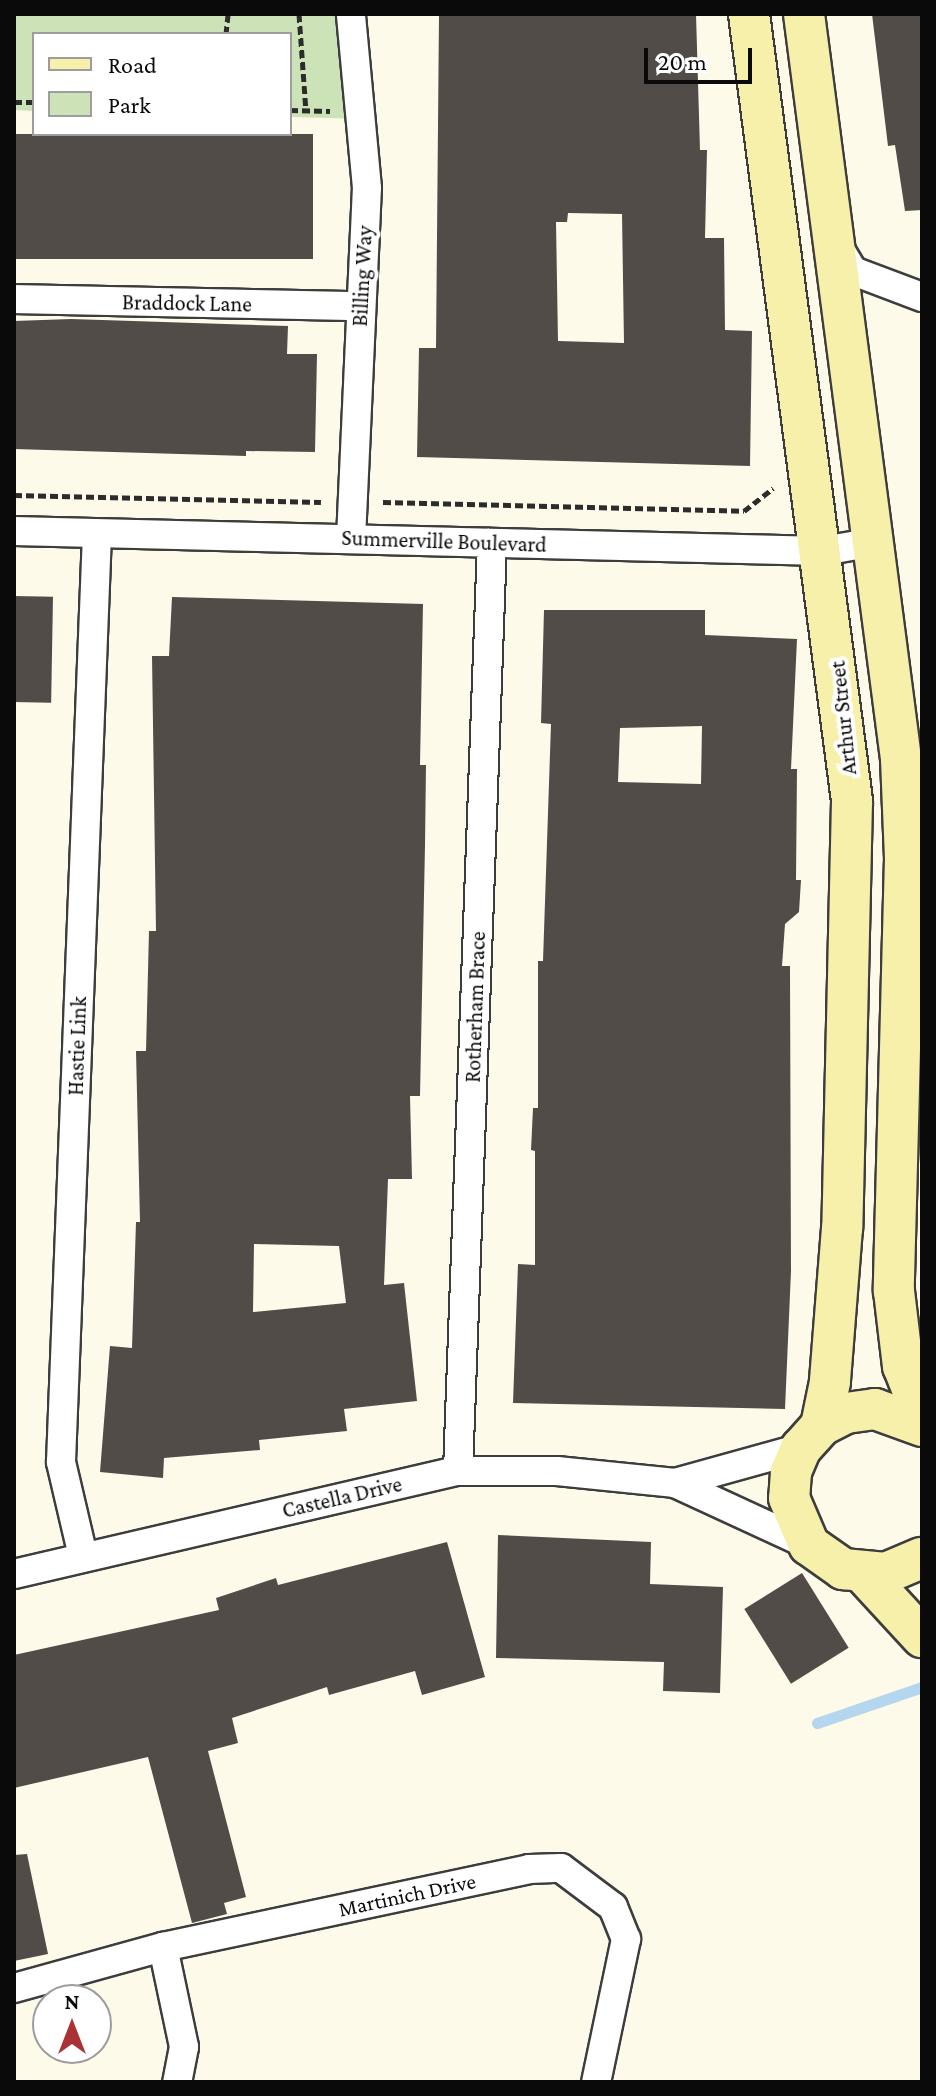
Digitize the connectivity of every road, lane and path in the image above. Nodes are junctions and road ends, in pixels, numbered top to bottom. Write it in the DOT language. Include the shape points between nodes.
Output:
graph roads {
  1 [pos="299,14"];
  2 [pos="351,14"];
  3 [pos="749,14"];
  4 [pos="804,14"];
  5 [pos="306,111"];
  6 [pos="834,235"];
  7 [pos="922,297"];
  8 [pos="14,299"];
  9 [pos="359,306"];
  10 [pos="780,483"];
  11 [pos="14,495"];
  12 [pos="352,502"];
  13 [pos="14,531"];
  14 [pos="97,534"];
  15 [pos="351,539"];
  16 [pos="874,542"];
  17 [pos="492,543"];
  18 [pos="823,551"];
  19 [pos="914,848"];
  20 [pos="912,1086"];
  21 [pos="922,1414"];
  22 [pos="922,1426"];
  23 [pos="811,1437"];
  24 [pos="458,1471"];
  25 [pos="675,1483"];
  26 [pos="809,1545"];
  27 [pos="83,1556"];
  28 [pos="922,1558"];
  29 [pos="14,1574"];
  30 [pos="864,1574"];
  31 [pos="922,1637"];
  32 [pos="163,1947"];
  33 [pos="14,1988"];
  34 [pos="177,2082"];
  35 [pos="596,2082"];
  1 -- 5 [label="path"];
  2 -- 9 [label="street, Billing Way" via="367,188"];
  3 -- 18 [label="street, Arthur Street"];
  4 -- 6 [label="street"];
  6 -- 7 [label="street" via="853,271"];
  6 -- 16 [label="street"];
  8 -- 9 [label="street, Braddock Lane"];
  9 -- 12 [label="street, Billing Way"];
  10 -- 12 [label="path" via="744,511"];
  11 -- 12 [label="path"];
  12 -- 15 [label="street, Billing Way"];
  13 -- 14 [label="street, Summerville Boulevard"];
  14 -- 15 [label="street, Summerville Boulevard"];
  14 -- 27 [label="street, Hastie Link" via="61,1462"];
  15 -- 17 [label="street, Summerville Boulevard"];
  16 -- 18 [label="street, Summerville Boulevard"];
  16 -- 19 [label="street"];
  17 -- 18 [label="street, Summerville Boulevard"];
  17 -- 24 [label="street, Rotherham Brace"];
  18 -- 23 [label="street, Arthur Street" via="852,816 842,1228 830,1382"];
  19 -- 20 [label="street"];
  20 -- 21 [label="street" via="894,1291 903,1366"];
  22 -- 23 [label="street" via="903,1414 875,1409 846,1413"];
  23 -- 25 [label="street, Castella Drive"];
  23 -- 26 [label="street, Arthur Street" via="791,1472 789,1498"];
  24 -- 25 [label="street, Castella Drive" via="557,1471"];
  24 -- 27 [label="street, Castella Drive"];
  25 -- 26 [label="street, Castella Drive"];
  26 -- 30 [label="street" via="843,1569"];
  27 -- 29 [label="street, Castella Drive"];
  28 -- 30 [label="street" via="886,1573"];
  30 -- 31 [label="street"];
  32 -- 33 [label="street, Martinich Drive"];
  32 -- 34 [label="street" via="184,2047"];
  32 -- 35 [label="street, Martinich Drive" via="529,1869 561,1868 613,1907 626,1939"];
}
